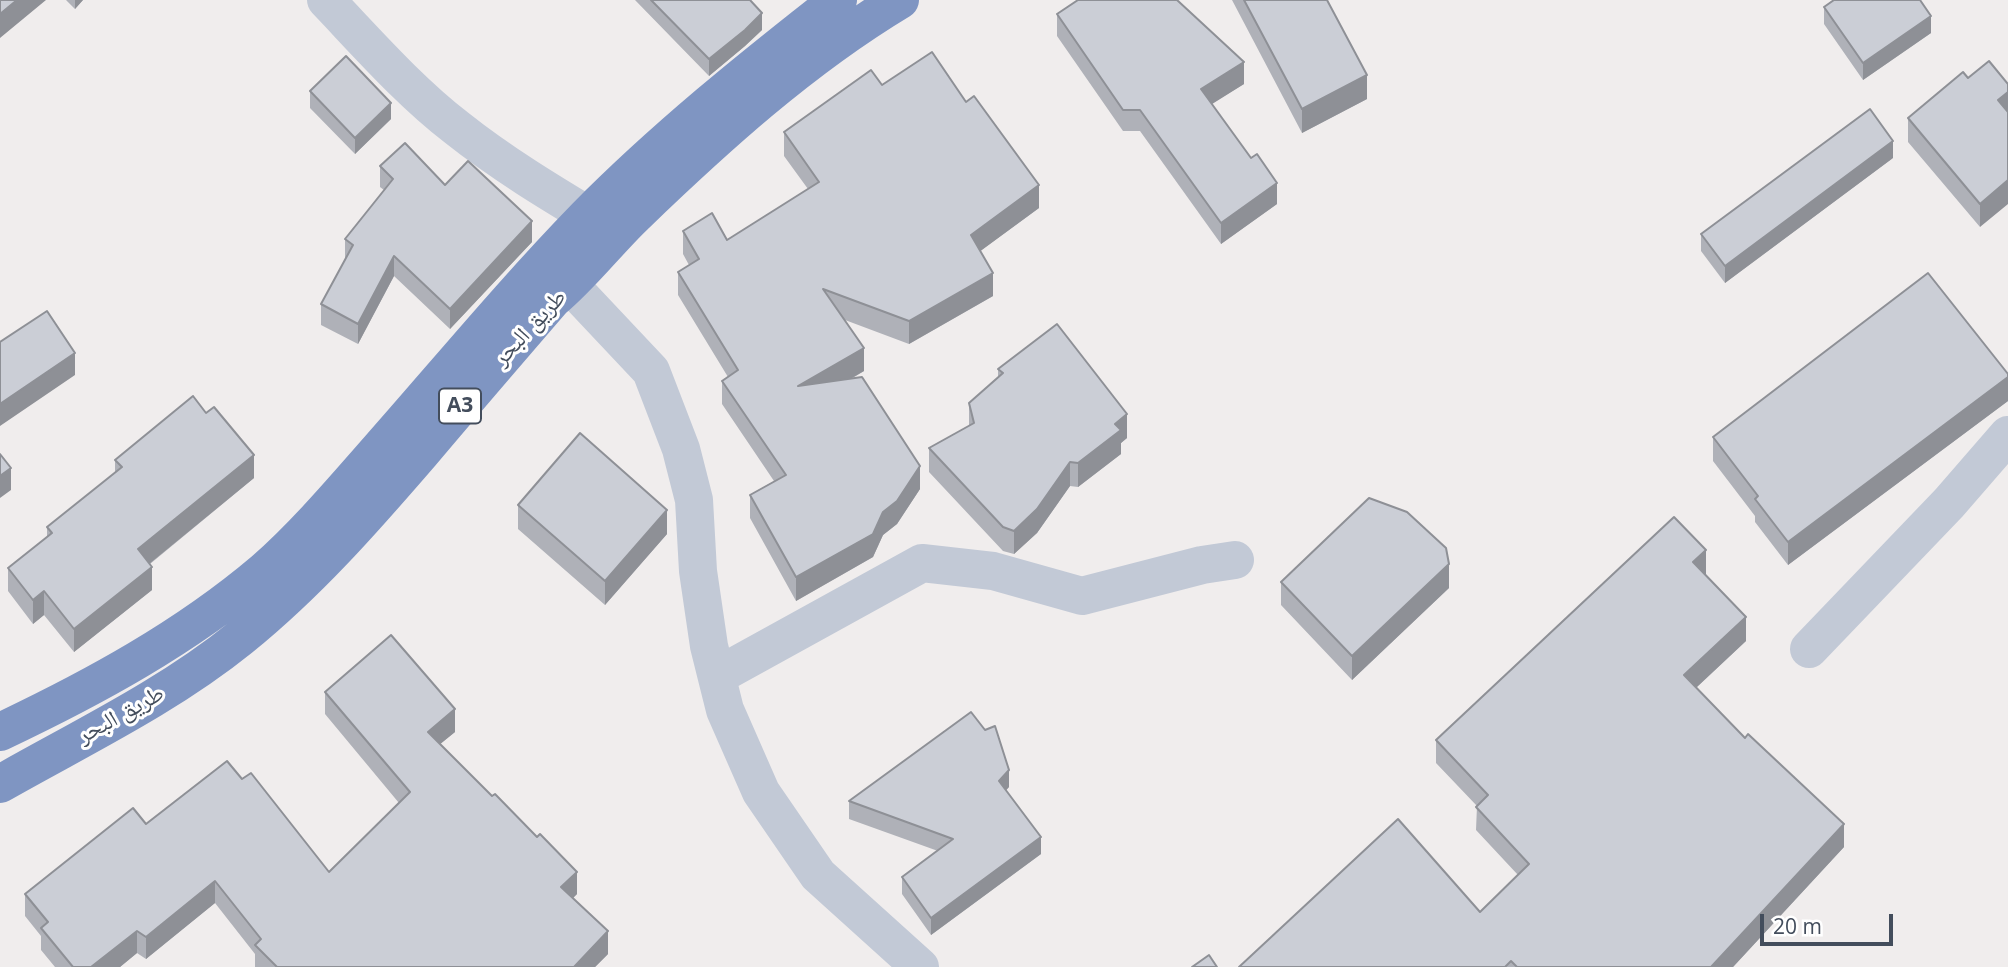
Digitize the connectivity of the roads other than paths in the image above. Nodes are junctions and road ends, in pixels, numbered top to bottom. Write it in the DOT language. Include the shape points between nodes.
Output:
graph roads {
  1 [pos="326,0"];
  2 [pos="838,0"];
  3 [pos="900,0"];
  4 [pos="602,224"];
  5 [pos="557,274"];
  6 [pos="2008,435"];
  7 [pos="1235,559"];
  8 [pos="1809,649"];
  9 [pos="717,676"];
  10 [pos="0,732"];
  11 [pos="0,783"];
  12 [pos="920,967"];
  1 -- 4 [label="street" via="457,129"];
  2 -- 4 [label="highway, طريق البحر / A3" via="662,146"];
  3 -- 4 [label="highway, طريق البحر / A3" via="781,84 692,160"];
  4 -- 5 [label="highway, طريق البحر / A3"];
  5 -- 9 [label="street" via="651,371 677,436 694,500 698,571"];
  5 -- 10 [label="highway, طريق البحر / A3" via="264,570 137,660"];
  5 -- 11 [label="highway, طريق البحر / A3" via="552,300 346,539 290,595 198,670"];
  6 -- 8 [label="street"];
  7 -- 9 [label="street" via="1082,596 993,571 922,563"];
  9 -- 12 [label="street" via="726,710 761,792 811,865"];
}
